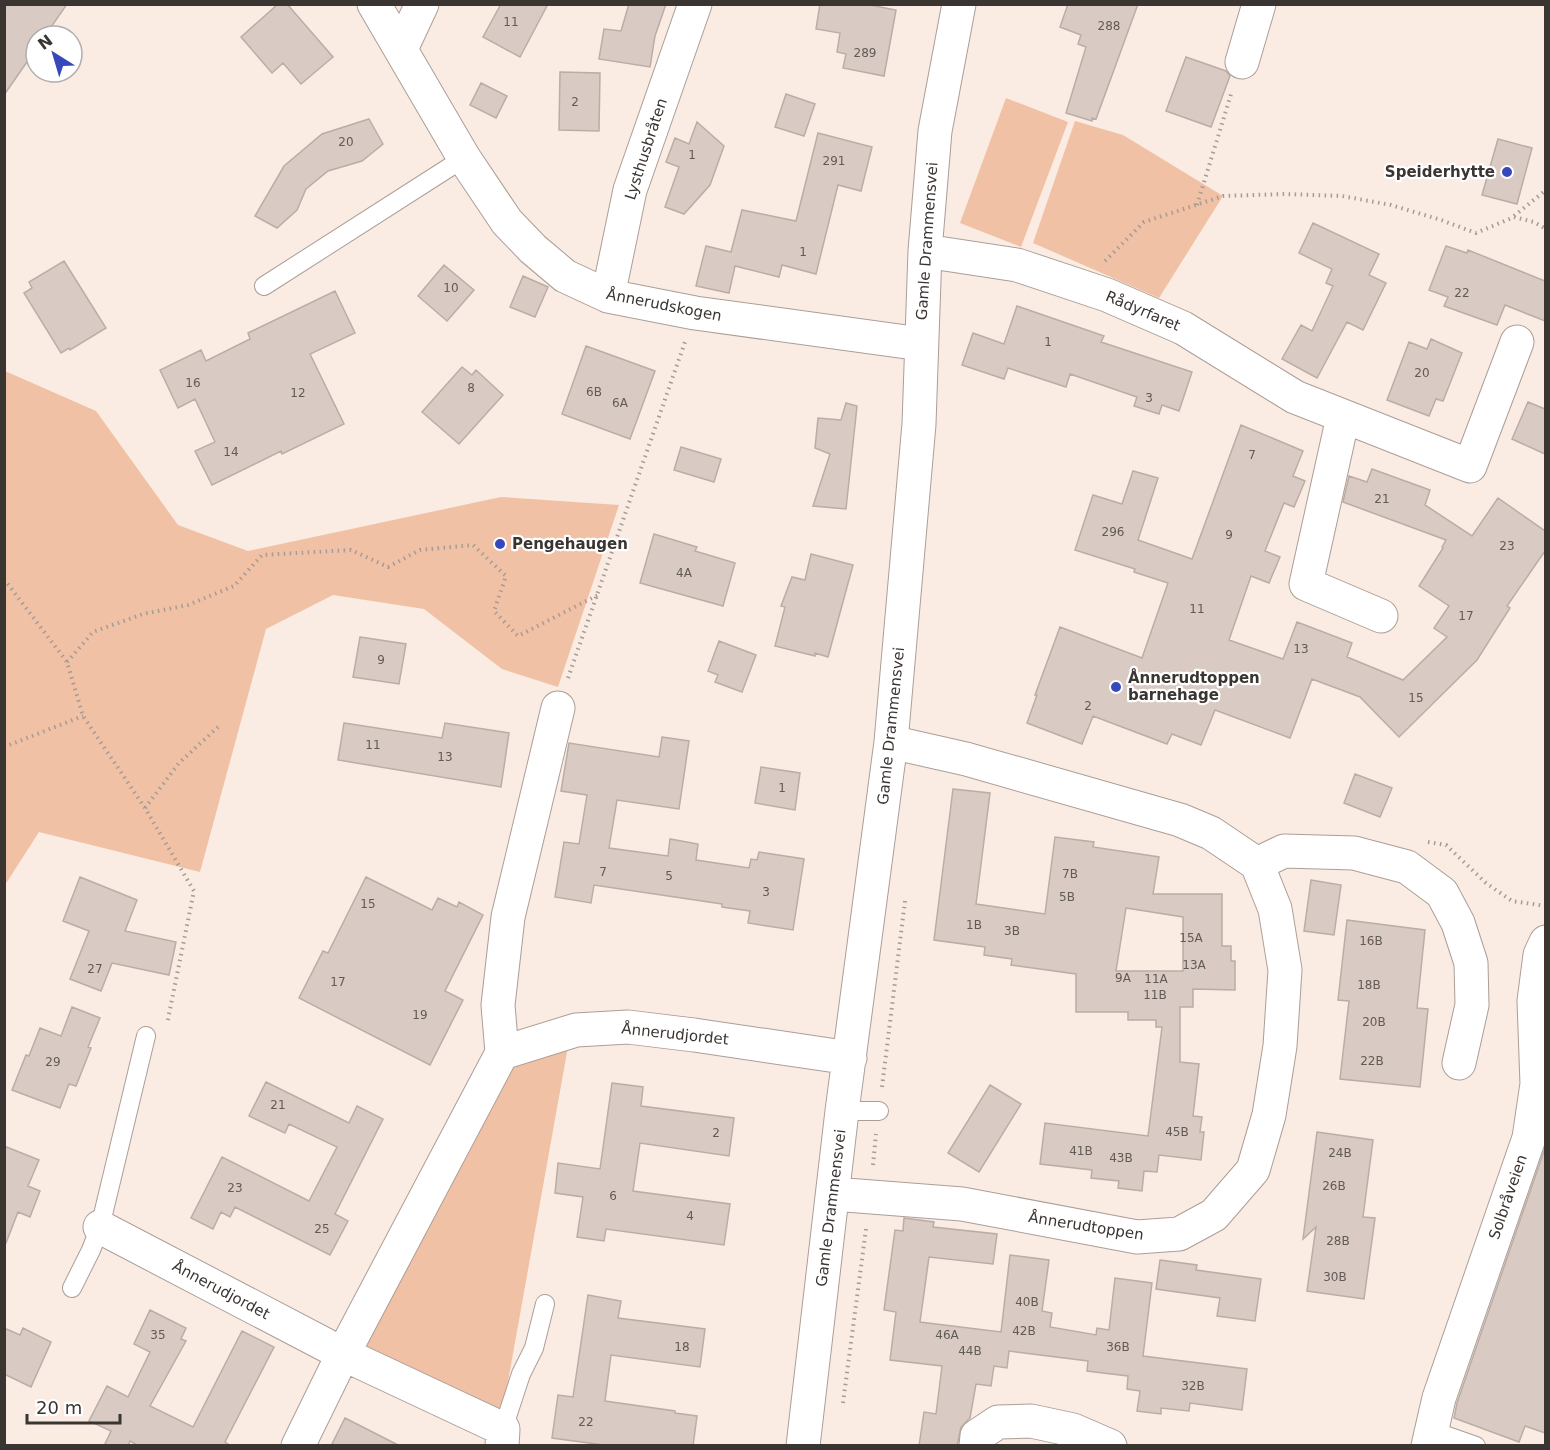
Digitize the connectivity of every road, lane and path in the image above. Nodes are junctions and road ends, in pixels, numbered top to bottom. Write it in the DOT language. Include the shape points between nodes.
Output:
graph roads {
  1 [pos="374,4"];
  2 [pos="422,4"];
  3 [pos="695,4"];
  4 [pos="959,4"];
  5 [pos="1259,4"];
  6 [pos="401,49"];
  7 [pos="1242,62"];
  8 [pos="464,158"];
  9 [pos="1545,190"];
  10 [pos="1197,205"];
  11 [pos="1514,217"];
  12 [pos="1545,229"];
  13 [pos="924,251"];
  14 [pos="264,286"];
  15 [pos="1086,288"];
  16 [pos="608,296"];
  17 [pos="695,313"];
  18 [pos="1517,342"];
  19 [pos="921,344"];
  20 [pos="1343,417"];
  21 [pos="4,579"];
  22 [pos="598,595"];
  23 [pos="1381,616"];
  24 [pos="66,662"];
  25 [pos="558,708"];
  26 [pos="83,716"];
  27 [pos="218,727"];
  28 [pos="891,742"];
  29 [pos="4,747"];
  30 [pos="145,808"];
  31 [pos="1257,864"];
  32 [pos="905,900"];
  33 [pos="1545,942"];
  34 [pos="1540,1006"];
  35 [pos="165,1034"];
  36 [pos="146,1036"];
  37 [pos="502,1053"];
  38 [pos="850,1058"];
  39 [pos="1459,1063"];
  40 [pos="842,1111"];
  41 [pos="879,1112"];
  42 [pos="833,1194"];
  43 [pos="870,1197"];
  44 [pos="99,1227"];
  45 [pos="72,1288"];
  46 [pos="545,1304"];
  47 [pos="343,1354"];
  48 [pos="842,1410"];
  49 [pos="502,1437"];
  50 [pos="1429,1438"];
  51 [pos="298,1446"];
  52 [pos="802,1446"];
  53 [pos="976,1446"];
  54 [pos="1110,1446"];
  55 [pos="1476,1446"];
  1 -- 6 [label="street, Ånnerudskogen"];
  2 -- 6 [label="street"];
  3 -- 16 [label="street, Lysthusbråten" via="630,190"];
  4 -- 13 [label="street, Gamle Drammensvei" via="935,131"];
  5 -- 7 [label="street"];
  6 -- 8 [label="street, Ånnerudskogen"];
  7 -- 10 [label="path"];
  8 -- 14 [label="lane"];
  8 -- 16 [label="street, Ånnerudskogen" via="507,222 533,249 565,276"];
  9 -- 11 [label="path"];
  10 -- 11 [label="path" via="1223,196 1342,196 1391,205 1476,233"];
  10 -- 15 [label="path" via="1144,222 1096,270"];
  11 -- 12 [label="path"];
  13 -- 15 [label="street, Rådyrfaret" via="1017,266"];
  13 -- 19 [label="street, Gamle Drammensvei"];
  15 -- 20 [label="street, Rådyrfaret" via="1183,328 1295,397"];
  16 -- 17 [label="street, Ånnerudskogen"];
  17 -- 19 [label="street, Ånnerudskogen"];
  17 -- 22 [label="path"];
  18 -- 20 [label="street, Rådyrfaret" via="1470,466"];
  19 -- 28 [label="street, Gamle Drammensvei" via="919,424"];
  20 -- 23 [label="street" via="1306,584"];
  21 -- 24 [label="path"];
  22 -- 24 [label="path" via="518,636 494,611 506,576 473,545 420,550 388,567 351,550 262,555 234,585 188,605 143,614 93,632"];
  22 -- 25 [label="path"];
  24 -- 26 [label="path"];
  25 -- 37 [label="street" via="508,917 498,1005"];
  26 -- 29 [label="path"];
  26 -- 30 [label="path"];
  27 -- 30 [label="path" via="179,764"];
  28 -- 31 [label="street" via="966,759 1180,820 1211,833"];
  28 -- 38 [label="street, Gamle Drammensvei"];
  30 -- 35 [label="path" via="194,891"];
  31 -- 39 [label="street" via="1284,851 1354,853 1407,867 1442,893 1458,923 1471,963 1472,1005"];
  31 -- 43 [label="street, Ånnerudtoppen" via="1275,909 1285,969 1280,1046 1269,1115 1253,1170 1214,1215 1179,1234 1137,1237 962,1204"];
  32 -- 41 [label="path"];
  33 -- 34 [label="street, Solbråveien" via="1540,955"];
  34 -- 50 [label="street, Solbråveien" via="1537,1084 1529,1138 1439,1398"];
  36 -- 44 [label="lane"];
  37 -- 38 [label="street, Ånnerudjordet" via="576,1030 628,1027"];
  37 -- 47 [label="street"];
  38 -- 40 [label="street, Gamle Drammensvei"];
  40 -- 41 [label="lane"];
  40 -- 42 [label="street, Gamle Drammensvei"];
  41 -- 43 [label="path"];
  42 -- 43 [label="street, Ånnerudtoppen"];
  42 -- 52 [label="street, Gamle Drammensvei"];
  43 -- 48 [label="path"];
  44 -- 45 [label="lane"];
  44 -- 47 [label="street, Ånnerudjordet"];
  46 -- 49 [label="lane" via="534,1348 521,1374"];
  47 -- 49 [label="street, Ånnerudjordet"];
  47 -- 51 [label="street"];
  50 -- 55 [label="lane"];
  53 -- 54 [label="street" via="977,1436 998,1422 1031,1421 1073,1430"];
}
